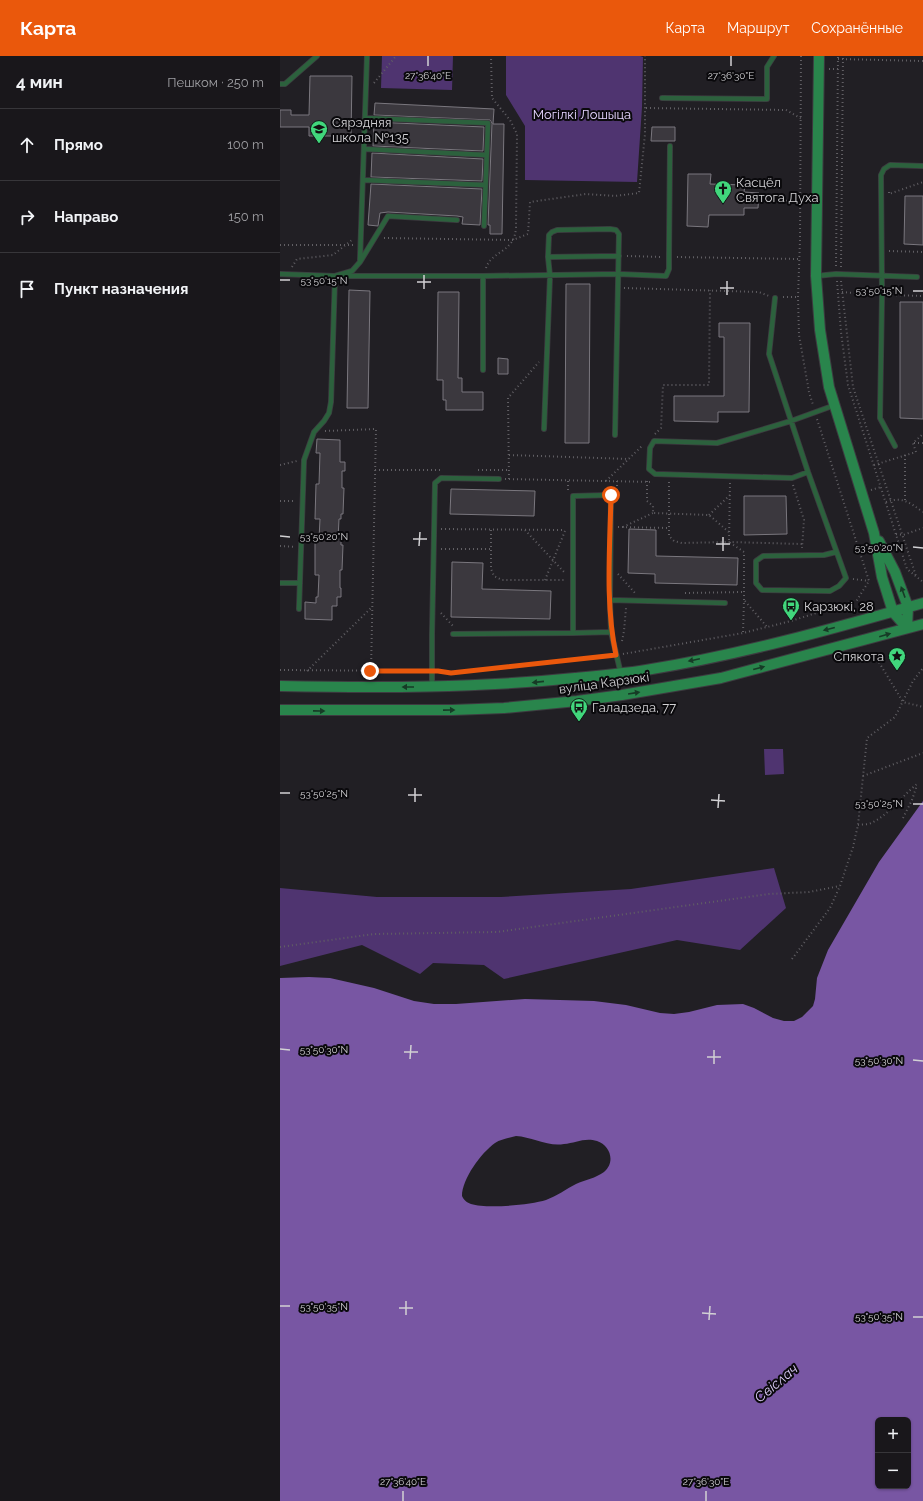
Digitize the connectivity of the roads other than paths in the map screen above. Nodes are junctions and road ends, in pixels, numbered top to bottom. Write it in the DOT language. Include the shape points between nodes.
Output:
graph roads {
  1 [pos="316,56"];
  2 [pos="367,56"];
  3 [pos="774,56"];
  4 [pos="819,56"];
  5 [pos="280,84"];
  6 [pos="662,98"];
  7 [pos="365,118"];
  8 [pos="670,146"];
  9 [pos="364,149"];
  10 [pos="486,155"];
  11 [pos="923,166"];
  12 [pos="363,180"];
  13 [pos="485,185"];
  14 [pos="457,220"];
  15 [pos="484,226"];
  16 [pos="619,256"];
  17 [pos="548,257"];
  18 [pos="360,262"];
  19 [pos="280,274"];
  20 [pos="618,274"];
  21 [pos="336,276"];
  22 [pos="483,276"];
  23 [pos="550,276"];
  24 [pos="816,276"];
  25 [pos="882,276"];
  26 [pos="917,277"];
  27 [pos="775,298"];
  28 [pos="483,370"];
  29 [pos="835,405"];
  30 [pos="791,421"];
  31 [pos="544,429"];
  32 [pos="615,435"];
  33 [pos="895,446"];
  34 [pos="808,472"];
  35 [pos="499,479"];
  36 [pos="874,532"];
  37 [pos="836,552"];
  38 [pos="280,583"];
  39 [pos="300,584"];
  40 [pos="610,600"];
  41 [pos="725,603"];
  42 [pos="923,603"];
  43 [pos="908,607"];
  44 [pos="299,609"];
  45 [pos="894,612"];
  46 [pos="923,624"];
  47 [pos="906,628"];
  48 [pos="455,632"];
  49 [pos="611,632"];
  50 [pos="573,633"];
  51 [pos="621,674"];
  52 [pos="280,686"];
  53 [pos="432,687"];
  54 [pos="280,710"];
  1 -- 5 [label="lane" via="285,84"];
  2 -- 7 [label="lane"];
  3 -- 6 [label="lane" via="767,67 766,99"];
  4 -- 24 [label="street"];
  7 -- 9 [label="lane"];
  7 -- 10 [label="lane" via="488,123"];
  8 -- 20 [label="lane" via="669,268 666,276"];
  9 -- 10 [label="lane"];
  9 -- 12 [label="lane"];
  10 -- 13 [label="lane"];
  11 -- 25 [label="lane" via="890,165 881,174"];
  12 -- 13 [label="lane"];
  12 -- 18 [label="lane"];
  13 -- 15 [label="lane"];
  14 -- 18 [label="lane" via="388,216"];
  16 -- 17 [label="lane"];
  16 -- 17 [label="lane" via="619,234 616,230 610,229 552,232 548,235"];
  16 -- 20 [label="lane"];
  17 -- 23 [label="lane"];
  18 -- 21 [label="lane" via="352,271"];
  19 -- 21 [label="lane"];
  20 -- 23 [label="lane"];
  20 -- 32 [label="lane"];
  21 -- 22 [label="lane"];
  21 -- 39 [label="lane" via="331,402 329,413 314,432 304,460"];
  22 -- 23 [label="lane"];
  22 -- 28 [label="lane"];
  23 -- 31 [label="lane"];
  24 -- 25 [label="lane"];
  24 -- 29 [label="street" via="820,330 829,388"];
  25 -- 26 [label="lane"];
  25 -- 33 [label="lane" via="880,418"];
  27 -- 30 [label="lane" via="769,354"];
  29 -- 30 [label="lane"];
  29 -- 36 [label="street"];
  30 -- 34 [label="lane"];
  30 -- 34 [label="lane" via="717,443 654,442 650,448 649,469 655,474 792,478"];
  34 -- 37 [label="lane"];
  35 -- 53 [label="lane" via="441,478 435,483"];
  43 -- 36 [label="street, one-way" via="895,572"];
  36 -- 45 [label="street" via="882,577"];
  37 -- 37 [label="lane" via="846,578 830,591 762,590 756,582 756,561 763,556 824,555"];
  38 -- 39 [label="lane"];
  39 -- 44 [label="lane"];
  40 -- 41 [label="lane"];
  40 -- 49 [label="lane"];
  40 -- 50 [label="lane" via="611,495 573,496"];
  42 -- 43 [label="street, вуліца Карзюкі"];
  43 -- 45 [label="street, вуліца Карзюкі"];
  43 -- 47 [label="street"];
  45 -- 47 [label="street"];
  45 -- 51 [label="street, вуліца Карзюкі, one-way" via="732,653"];
  46 -- 47 [label="street, вуліца Карзюкі"];
  54 -- 47 [label="street, вуліца Карзюкі, one-way" via="452,710 577,701 722,678"];
  48 -- 50 [label="lane"];
  49 -- 50 [label="lane"];
  49 -- 51 [label="lane"];
  51 -- 53 [label="street, вуліца Карзюкі, one-way" via="529,683"];
  53 -- 52 [label="street, вуліца Карзюкі, one-way"];
}
